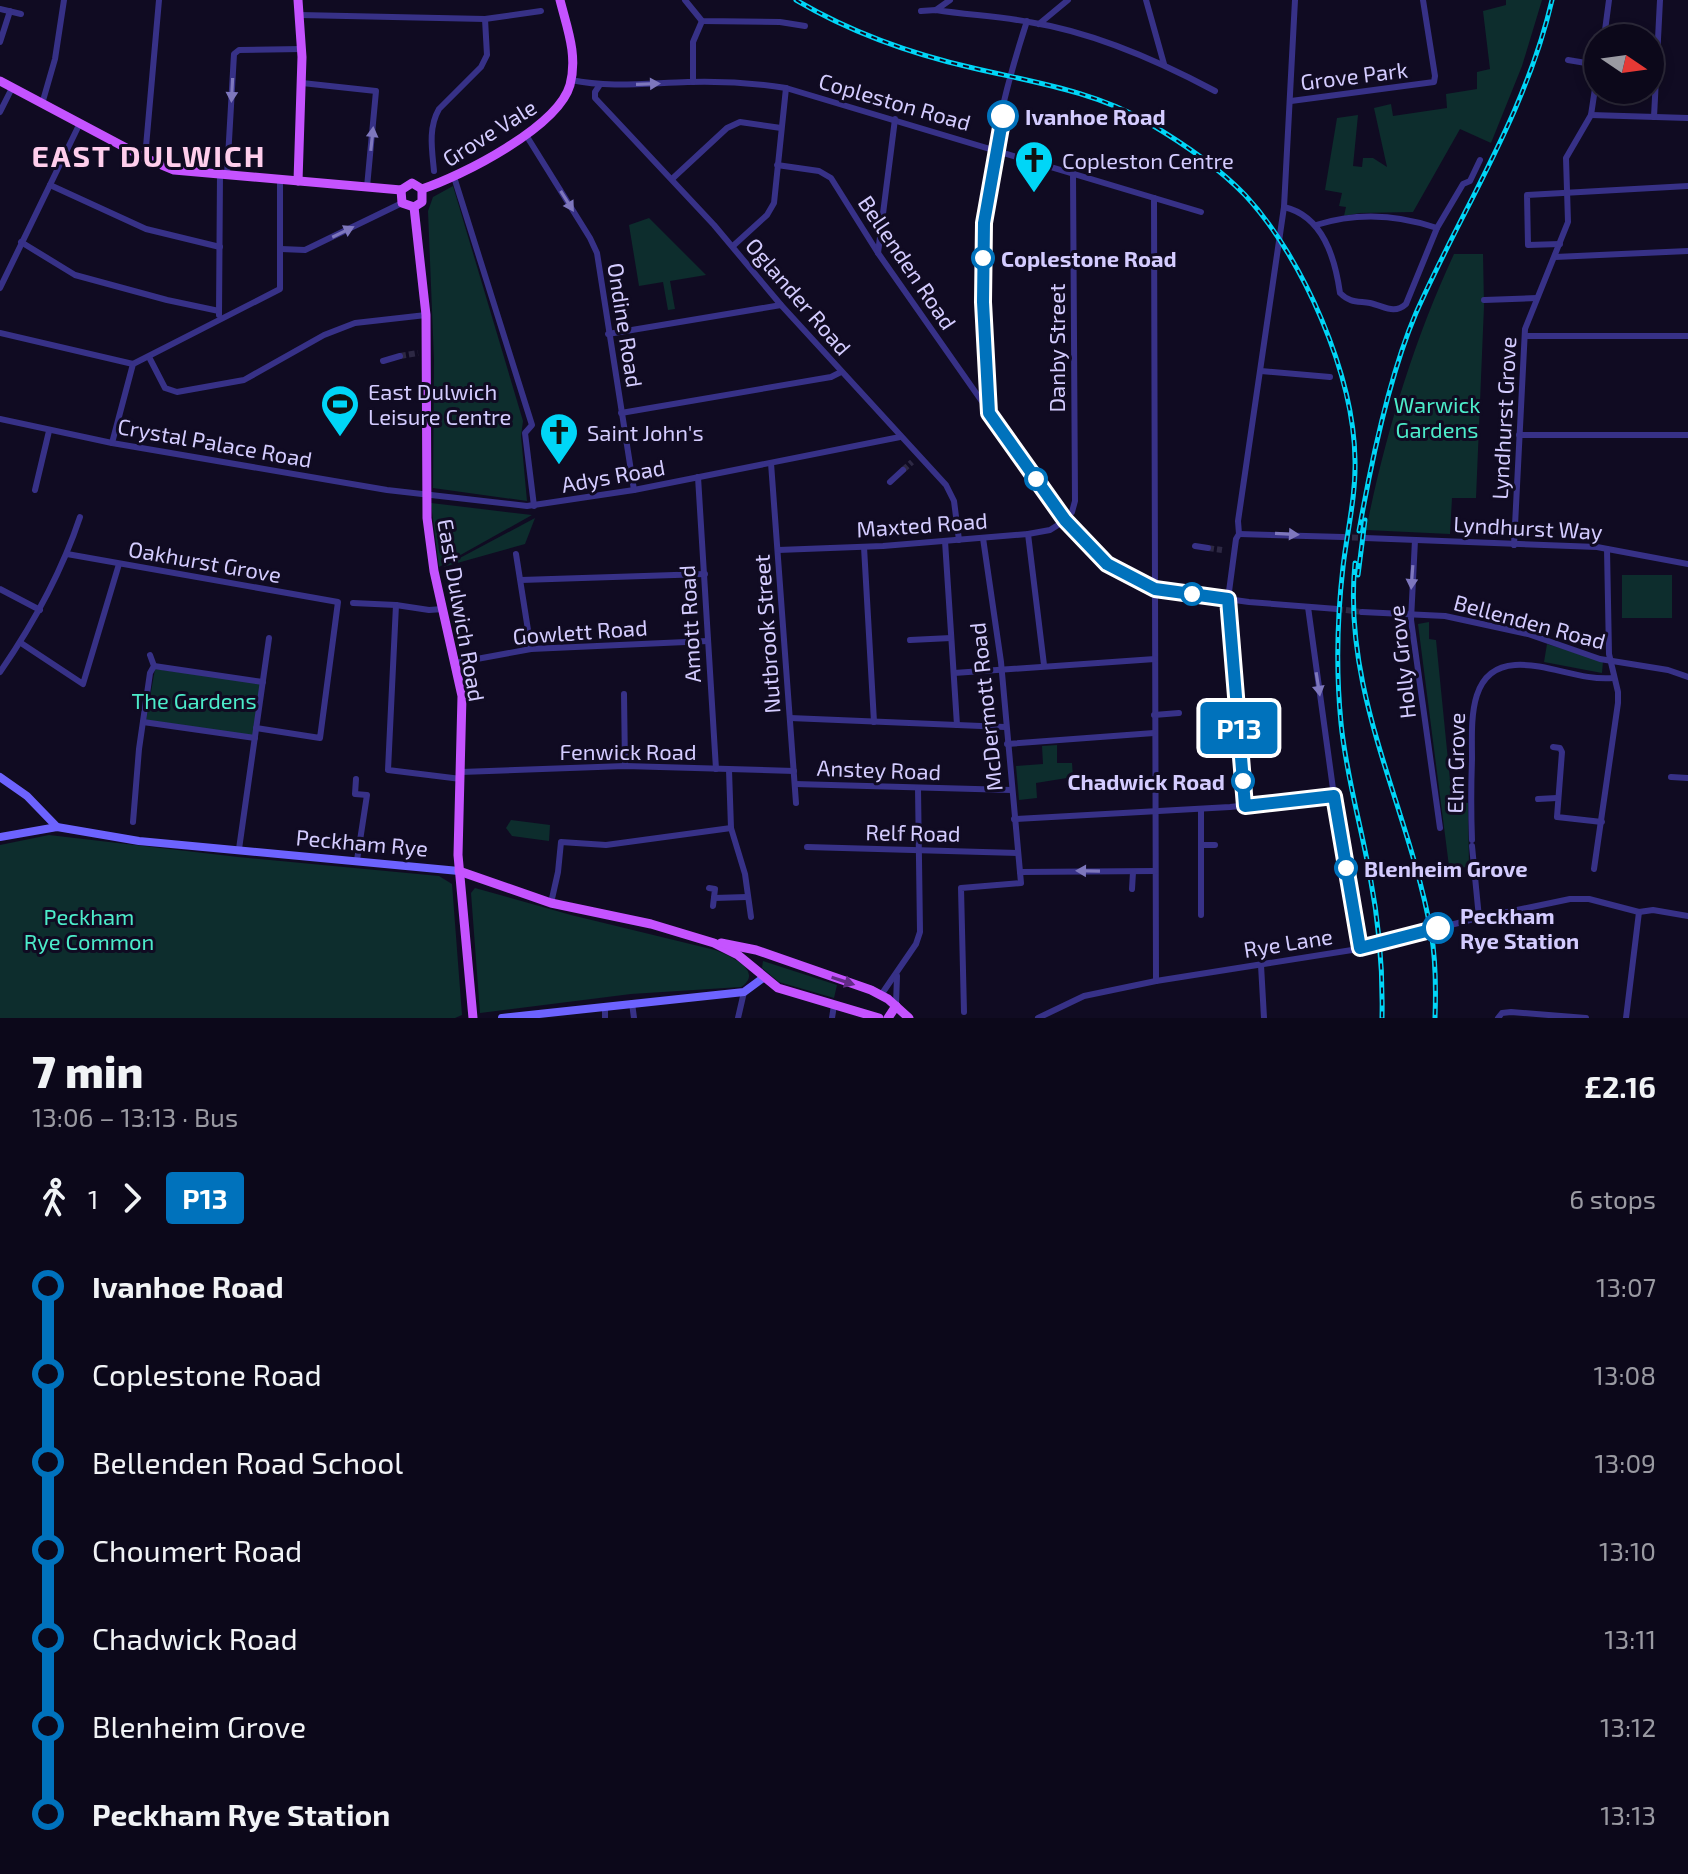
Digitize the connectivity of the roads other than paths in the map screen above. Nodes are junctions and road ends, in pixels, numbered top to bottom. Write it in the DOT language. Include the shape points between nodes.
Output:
graph roads {
  1 [pos="64,0"];
  2 [pos="159,0"];
  3 [pos="298,0"];
  4 [pos="560,0"];
  5 [pos="685,0"];
  6 [pos="930,0"];
  7 [pos="950,0"];
  8 [pos="1068,0"];
  9 [pos="1146,0"];
  10 [pos="1295,0"];
  11 [pos="1423,0"];
  12 [pos="1607,0"];
  13 [pos="1660,0"];
  14 [pos="0,9"];
  15 [pos="936,10"];
  16 [pos="10,11"];
  17 [pos="541,11"];
  18 [pos="921,11"];
  19 [pos="21,14"];
  20 [pos="300,15"];
  21 [pos="485,19"];
  22 [pos="702,21"];
  23 [pos="1027,21"];
  24 [pos="1039,24"];
  25 [pos="1605,24"];
  26 [pos="805,26"];
  27 [pos="0,42"];
  28 [pos="302,49"];
  29 [pos="1568,60"];
  30 [pos="1164,64"];
  31 [pos="1584,64"];
  32 [pos="571,80"];
  33 [pos="0,81"];
  34 [pos="693,82"];
  35 [pos="302,83"];
  36 [pos="599,86"];
  37 [pos="12,88"];
  38 [pos="786,88"];
  39 [pos="1215,91"];
  40 [pos="1291,101"];
  41 [pos="42,104"];
  42 [pos="1593,104"];
  43 [pos="0,112"];
  44 [pos="1591,115"];
  45 [pos="1654,117"];
  46 [pos="1688,118"];
  47 [pos="895,119"];
  48 [pos="80,123"];
  49 [pos="781,128"];
  50 [pos="526,135"];
  51 [pos="995,149"];
  52 [pos="145,158"];
  53 [pos="1480,160"];
  54 [pos="777,165"];
  55 [pos="434,171"];
  56 [pos="1073,174"];
  57 [pos="224,175"];
  58 [pos="454,177"];
  59 [pos="672,179"];
  60 [pos="280,180"];
  61 [pos="298,181"];
  62 [pos="50,185"];
  63 [pos="1688,186"];
  64 [pos="367,187"];
  65 [pos="422,189"];
  66 [pos="401,190"];
  67 [pos="1568,191"];
  68 [pos="1154,198"];
  69 [pos="402,203"];
  70 [pos="414,207"];
  71 [pos="1284,210"];
  72 [pos="1201,212"];
  73 [pos="1316,225"];
  74 [pos="1437,228"];
  75 [pos="21,242"];
  76 [pos="1560,244"];
  77 [pos="733,246"];
  78 [pos="220,247"];
  79 [pos="281,249"];
  80 [pos="1688,251"];
  81 [pos="878,253"];
  82 [pos="1555,257"];
  83 [pos="3,276"];
  84 [pos="0,288"];
  85 [pos="1537,298"];
  86 [pos="1484,300"];
  87 [pos="781,305"];
  88 [pos="219,311"];
  89 [pos="426,315"];
  90 [pos="218,321"];
  91 [pos="0,333"];
  92 [pos="608,334"];
  93 [pos="1525,336"];
  94 [pos="1688,336"];
  95 [pos="400,356"];
  96 [pos="149,357"];
  97 [pos="383,361"];
  98 [pos="133,364"];
  99 [pos="1261,371"];
  100 [pos="841,372"];
  101 [pos="1330,377"];
  102 [pos="621,413"];
  103 [pos="989,413"];
  104 [pos="0,419"];
  105 [pos="49,431"];
  106 [pos="1519,435"];
  107 [pos="1688,435"];
  108 [pos="900,437"];
  109 [pos="112,443"];
  110 [pos="771,463"];
  111 [pos="903,470"];
  112 [pos="698,477"];
  113 [pos="890,482"];
  114 [pos="35,490"];
  115 [pos="634,490"];
  116 [pos="426,496"];
  117 [pos="534,506"];
  118 [pos="80,517"];
  119 [pos="1066,520"];
  120 [pos="1028,534"];
  121 [pos="1239,534"];
  122 [pos="1343,537"];
  123 [pos="983,538"];
  124 [pos="1365,538"];
  125 [pos="959,540"];
  126 [pos="1415,540"];
  127 [pos="945,541"];
  128 [pos="1514,545"];
  129 [pos="1195,546"];
  130 [pos="864,547"];
  131 [pos="1208,548"];
  132 [pos="1607,549"];
  133 [pos="778,550"];
  134 [pos="67,554"];
  135 [pos="516,554"];
  136 [pos="119,564"];
  137 [pos="1688,564"];
  138 [pos="705,574"];
  139 [pos="521,580"];
  140 [pos="0,589"];
  141 [pos="1155,589"];
  142 [pos="1228,599"];
  143 [pos="353,603"];
  144 [pos="396,605"];
  145 [pos="1308,607"];
  146 [pos="443,609"];
  147 [pos="1337,609"];
  148 [pos="40,610"];
  149 [pos="1362,612"];
  150 [pos="1410,614"];
  151 [pos="269,638"];
  152 [pos="951,638"];
  153 [pos="910,640"];
  154 [pos="708,641"];
  155 [pos="21,643"];
  156 [pos="531,649"];
  157 [pos="150,655"];
  158 [pos="1155,659"];
  159 [pos="1609,661"];
  160 [pos="455,663"];
  161 [pos="1044,665"];
  162 [pos="154,666"];
  163 [pos="1000,670"];
  164 [pos="0,672"];
  165 [pos="954,673"];
  166 [pos="1688,677"];
  167 [pos="1613,678"];
  168 [pos="263,682"];
  169 [pos="624,694"];
  170 [pos="1179,713"];
  171 [pos="1154,715"];
  172 [pos="790,718"];
  173 [pos="143,722"];
  174 [pos="874,722"];
  175 [pos="957,725"];
  176 [pos="1005,727"];
  177 [pos="256,728"];
  178 [pos="1154,733"];
  179 [pos="255,738"];
  180 [pos="1007,744"];
  181 [pos="1553,747"];
  182 [pos="625,766"];
  183 [pos="716,769"];
  184 [pos="729,770"];
  185 [pos="794,771"];
  186 [pos="461,775"];
  187 [pos="0,777"];
  188 [pos="1671,777"];
  189 [pos="1688,778"];
  190 [pos="356,779"];
  191 [pos="795,784"];
  192 [pos="918,788"];
  193 [pos="1011,790"];
  194 [pos="1334,796"];
  195 [pos="1557,798"];
  196 [pos="1538,799"];
  197 [pos="796,803"];
  198 [pos="1245,806"];
  199 [pos="1201,809"];
  200 [pos="1155,812"];
  201 [pos="1014,819"];
  202 [pos="133,822"];
  203 [pos="1602,822"];
  204 [pos="57,827"];
  205 [pos="731,828"];
  206 [pos="1440,828"];
  207 [pos="0,837"];
  208 [pos="1201,845"];
  209 [pos="1215,845"];
  210 [pos="807,847"];
  211 [pos="239,849"];
  212 [pos="919,850"];
  213 [pos="1018,853"];
  214 [pos="357,860"];
  215 [pos="1594,869"];
  216 [pos="459,871"];
  217 [pos="1155,871"];
  218 [pos="1020,872"];
  219 [pos="1133,872"];
  220 [pos="709,888"];
  221 [pos="1132,889"];
  222 [pos="747,897"];
  223 [pos="551,903"];
  224 [pos="1639,912"];
  225 [pos="1201,915"];
  226 [pos="1688,916"];
  227 [pos="751,917"];
  228 [pos="1479,918"];
  229 [pos="714,943"];
  230 [pos="1360,948"];
  231 [pos="760,951"];
  232 [pos="1261,965"];
  233 [pos="754,968"];
  234 [pos="897,973"];
  235 [pos="763,978"];
  236 [pos="1156,981"];
  237 [pos="744,992"];
  238 [pos="881,995"];
  239 [pos="632,1003"];
  240 [pos="834,1005"];
  241 [pos="896,1006"];
  242 [pos="605,1007"];
  243 [pos="964,1012"];
  244 [pos="557,1015"];
  245 [pos="514,1016"];
  246 [pos="473,1018"];
  247 [pos="502,1018"];
  248 [pos="605,1018"];
  249 [pos="634,1018"];
  250 [pos="738,1018"];
  251 [pos="832,1018"];
  252 [pos="879,1018"];
  253 [pos="888,1018"];
  254 [pos="909,1018"];
  255 [pos="1038,1018"];
  256 [pos="1264,1018"];
  257 [pos="1498,1018"];
  258 [pos="1586,1018"];
  259 [pos="1626,1018"];
  1 -- 41 [label="street"];
  2 -- 52 [label="street"];
  3 -- 20 [label="main road"];
  4 -- 32 [label="main road" via="573,52"];
  5 -- 22 [label="street"];
  6 -- 15 [label="street"];
  7 -- 15 [label="street"];
  8 -- 24 [label="street"];
  9 -- 30 [label="street"];
  10 -- 40 [label="street, Grove Park"];
  11 -- 40 [label="street, Grove Park" via="1434,82"];
  12 -- 25 [label="street"];
  13 -- 45 [label="street"];
  14 -- 16 [label="street"];
  15 -- 18 [label="street"];
  15 -- 23 [label="street"];
  16 -- 19 [label="street"];
  16 -- 27 [label="street"];
  17 -- 21 [label="street"];
  20 -- 21 [label="street"];
  20 -- 28 [label="main road"];
  21 -- 55 [label="street" via="487,55 481,67 434,117"];
  22 -- 26 [label="street"];
  22 -- 34 [label="street" via="693,42"];
  23 -- 24 [label="street"];
  23 -- 51 [label="street"];
  24 -- 30 [label="street"];
  28 -- 35 [label="main road"];
  28 -- 57 [label="street, one-way" via="234,54"];
  29 -- 31 [label="street"];
  30 -- 39 [label="street"];
  32 -- 36 [label="street, Copleston Road"];
  32 -- 50 [label="main road, Grove Vale" via="558,107"];
  33 -- 37 [label="main road"];
  36 -- 34 [label="street, Copleston Road, one-way"];
  34 -- 38 [label="street, Copleston Road"];
  35 -- 61 [label="main road"];
  64 -- 35 [label="street, one-way" via="376,91"];
  36 -- 59 [label="street, Oglander Road" via="595,98"];
  37 -- 41 [label="main road"];
  37 -- 43 [label="street"];
  38 -- 47 [label="street, Copleston Road"];
  38 -- 49 [label="street"];
  40 -- 71 [label="street, Grove Park"];
  41 -- 48 [label="main road"];
  42 -- 44 [label="street, Lyndhurst Grove"];
  44 -- 45 [label="street"];
  44 -- 67 [label="street, Lyndhurst Grove" via="1566,158"];
  45 -- 46 [label="street"];
  47 -- 51 [label="street, Copleston Road"];
  47 -- 81 [label="street"];
  48 -- 52 [label="main road"];
  48 -- 62 [label="street"];
  49 -- 54 [label="street"];
  49 -- 59 [label="street" via="740,122 727,128"];
  50 -- 58 [label="main road, Grove Vale"];
  50 -- 92 [label="street, Ondine Road, one-way" via="595,249"];
  51 -- 56 [label="street, Copleston Road"];
  51 -- 103 [label="street" via="984,223"];
  52 -- 57 [label="main road" via="174,170"];
  53 -- 74 [label="street"];
  54 -- 77 [label="street" via="774,203"];
  54 -- 81 [label="street, Bellenden Road" via="831,178"];
  56 -- 68 [label="street, Copleston Road"];
  56 -- 119 [label="street, Danby Street" via="1075,501"];
  57 -- 60 [label="main road"];
  57 -- 78 [label="street"];
  58 -- 65 [label="main road, Grove Vale"];
  58 -- 117 [label="street" via="532,425 525,433"];
  59 -- 77 [label="street, Oglander Road"];
  60 -- 61 [label="main road"];
  60 -- 79 [label="street"];
  61 -- 64 [label="main road"];
  62 -- 75 [label="street"];
  62 -- 78 [label="street" via="146,229"];
  63 -- 67 [label="street"];
  64 -- 66 [label="main road"];
  65 -- 66 [label="main road" via="412,183"];
  65 -- 70 [label="main road" via="424,199"];
  66 -- 69 [label="main road"];
  67 -- 76 [label="street, Lyndhurst Grove" via="1568,222"];
  67 -- 76 [label="street" via="1527,195 1528,245"];
  68 -- 72 [label="street, Copleston Road"];
  68 -- 141 [label="street"];
  69 -- 70 [label="main road"];
  79 -- 69 [label="street, one-way" via="305,250"];
  70 -- 89 [label="main road, East Dulwich Road"];
  71 -- 73 [label="street" via="1304,214"];
  71 -- 99 [label="street"];
  73 -- 74 [label="street" via="1390,216"];
  73 -- 74 [label="street" via="1336,263 1340,293 1351,302 1392,310 1406,304"];
  75 -- 83 [label="street"];
  75 -- 88 [label="street" via="75,275"];
  76 -- 82 [label="street, Lyndhurst Grove"];
  77 -- 87 [label="street, Oglander Road"];
  78 -- 88 [label="street"];
  79 -- 90 [label="street" via="280,289"];
  80 -- 82 [label="street"];
  81 -- 103 [label="street, Bellenden Road"];
  82 -- 85 [label="street, Lyndhurst Grove"];
  83 -- 84 [label="street"];
  85 -- 86 [label="street"];
  85 -- 93 [label="street, Lyndhurst Grove"];
  87 -- 92 [label="street"];
  87 -- 100 [label="street, Oglander Road"];
  88 -- 90 [label="street"];
  89 -- 96 [label="street" via="355,323 244,380 177,392 165,388"];
  89 -- 116 [label="main road, East Dulwich Road"];
  90 -- 96 [label="street"];
  91 -- 98 [label="street"];
  92 -- 102 [label="street, Ondine Road"];
  93 -- 94 [label="street"];
  93 -- 106 [label="street, Lyndhurst Grove"];
  95 -- 97 [label="street"];
  96 -- 98 [label="street"];
  98 -- 109 [label="street"];
  99 -- 101 [label="street"];
  99 -- 121 [label="street"];
  100 -- 102 [label="street"];
  100 -- 108 [label="street, Oglander Road"];
  102 -- 115 [label="street, Ondine Road"];
  103 -- 119 [label="street, Bellenden Road"];
  104 -- 105 [label="street, Crystal Palace Road"];
  105 -- 109 [label="street, Crystal Palace Road"];
  105 -- 114 [label="street"];
  106 -- 107 [label="street"];
  106 -- 128 [label="street, Lyndhurst Grove"];
  108 -- 110 [label="street, Adys Road"];
  108 -- 125 [label="street, Oglander Road" via="915,460 951,493"];
  109 -- 116 [label="street, Crystal Palace Road"];
  110 -- 112 [label="street, Adys Road"];
  110 -- 133 [label="street, Nutbrook Street"];
  111 -- 113 [label="street"];
  112 -- 115 [label="street, Adys Road"];
  112 -- 138 [label="street, Amott Road"];
  115 -- 117 [label="street, Adys Road"];
  116 -- 117 [label="street, Adys Road"];
  116 -- 146 [label="main road, East Dulwich Road"];
  118 -- 134 [label="street"];
  119 -- 120 [label="street, Maxted Road"];
  119 -- 141 [label="street, Bellenden Road" via="1107,564"];
  120 -- 123 [label="street, Maxted Road"];
  120 -- 161 [label="street"];
  121 -- 122 [label="street, one-way"];
  121 -- 142 [label="street" via="1231,551"];
  123 -- 125 [label="street, Maxted Road"];
  123 -- 163 [label="street, McDermott Road"];
  124 -- 126 [label="street, Lyndhurst Way"];
  125 -- 127 [label="street, Maxted Road"];
  126 -- 128 [label="street, Lyndhurst Way"];
  126 -- 150 [label="street, Holly Grove, one-way"];
  127 -- 130 [label="street, Maxted Road"];
  127 -- 152 [label="street"];
  128 -- 132 [label="street, Lyndhurst Way"];
  129 -- 131 [label="street"];
  130 -- 133 [label="street, Maxted Road"];
  130 -- 174 [label="street"];
  132 -- 137 [label="street, Lyndhurst Way"];
  132 -- 159 [label="street"];
  133 -- 172 [label="street, Nutbrook Street"];
  134 -- 136 [label="street, Oakhurst Grove"];
  134 -- 148 [label="street"];
  135 -- 139 [label="street"];
  136 -- 155 [label="street" via="83,684"];
  136 -- 177 [label="street, Oakhurst Grove" via="338,602 320,738"];
  138 -- 139 [label="street"];
  138 -- 154 [label="street, Amott Road"];
  139 -- 156 [label="street"];
  140 -- 148 [label="street"];
  141 -- 142 [label="street, Bellenden Road"];
  141 -- 158 [label="street"];
  142 -- 145 [label="street, Bellenden Road"];
  142 -- 198 [label="street"];
  143 -- 144 [label="street"];
  144 -- 146 [label="street"];
  144 -- 186 [label="street, Fenwick Road" via="388,770"];
  145 -- 147 [label="street, Bellenden Road"];
  145 -- 194 [label="street, one-way"];
  146 -- 160 [label="main road, East Dulwich Road"];
  148 -- 155 [label="street"];
  149 -- 150 [label="street, Bellenden Road"];
  150 -- 159 [label="street, Bellenden Road" via="1528,634"];
  150 -- 206 [label="street, Holly Grove"];
  151 -- 168 [label="street"];
  152 -- 153 [label="street"];
  152 -- 165 [label="street"];
  154 -- 156 [label="street, Gowlett Road"];
  154 -- 183 [label="street, Amott Road"];
  155 -- 164 [label="street"];
  156 -- 160 [label="street, Gowlett Road"];
  157 -- 162 [label="street"];
  158 -- 161 [label="street"];
  158 -- 171 [label="street"];
  159 -- 166 [label="street, Bellenden Road"];
  159 -- 167 [label="street"];
  160 -- 186 [label="main road, East Dulwich Road" via="462,696"];
  161 -- 163 [label="street"];
  162 -- 168 [label="street"];
  162 -- 173 [label="street"];
  163 -- 165 [label="street"];
  163 -- 176 [label="street, McDermott Road"];
  165 -- 175 [label="street"];
  167 -- 203 [label="street" via="1618,703"];
  167 -- 228 [label="street, Elm Grove" via="1514,665 1486,677 1472,709 1472,843"];
  168 -- 177 [label="street"];
  169 -- 182 [label="street"];
  170 -- 171 [label="street"];
  171 -- 178 [label="street"];
  172 -- 174 [label="street"];
  172 -- 185 [label="street, Nutbrook Street"];
  173 -- 179 [label="street"];
  173 -- 202 [label="street"];
  174 -- 175 [label="street"];
  175 -- 176 [label="street"];
  176 -- 180 [label="street, McDermott Road"];
  177 -- 179 [label="street"];
  178 -- 180 [label="street"];
  178 -- 200 [label="street"];
  179 -- 211 [label="street"];
  180 -- 193 [label="street, McDermott Road"];
  181 -- 195 [label="street" via="1562,752"];
  182 -- 183 [label="street, Fenwick Road"];
  182 -- 186 [label="street, Fenwick Road"];
  183 -- 184 [label="street, Fenwick Road"];
  184 -- 185 [label="street, Fenwick Road"];
  184 -- 205 [label="street"];
  185 -- 191 [label="street, Nutbrook Street"];
  186 -- 216 [label="main road, East Dulwich Road"];
  187 -- 204 [label="main road"];
  188 -- 189 [label="street"];
  190 -- 214 [label="street" via="355,794 367,795"];
  191 -- 192 [label="street, Anstey Road"];
  191 -- 197 [label="street, Nutbrook Street"];
  192 -- 193 [label="street, Anstey Road"];
  192 -- 212 [label="street"];
  193 -- 201 [label="street, McDermott Road"];
  194 -- 198 [label="street"];
  194 -- 230 [label="street"];
  195 -- 196 [label="street"];
  195 -- 203 [label="street" via="1557,817"];
  198 -- 199 [label="street"];
  199 -- 200 [label="street"];
  199 -- 208 [label="street"];
  200 -- 201 [label="street"];
  200 -- 217 [label="street"];
  201 -- 213 [label="street, McDermott Road"];
  203 -- 215 [label="street"];
  204 -- 207 [label="main road, Peckham Rye"];
  204 -- 211 [label="main road, Peckham Rye" via="139,841"];
  205 -- 222 [label="street"];
  205 -- 223 [label="street" via="606,845 561,842"];
  208 -- 209 [label="street"];
  208 -- 225 [label="street"];
  210 -- 212 [label="street, Relf Road"];
  211 -- 214 [label="main road, Peckham Rye"];
  212 -- 213 [label="street, Relf Road"];
  212 -- 234 [label="street" via="920,932"];
  213 -- 218 [label="street, McDermott Road"];
  214 -- 216 [label="main road, Peckham Rye"];
  216 -- 223 [label="main road, Peckham Rye"];
  216 -- 246 [label="main road, East Dulwich Road"];
  217 -- 219 [label="street"];
  217 -- 236 [label="street"];
  219 -- 218 [label="street, one-way"];
  218 -- 243 [label="street" via="1021,883 961,888"];
  219 -- 221 [label="street"];
  220 -- 222 [label="street" via="715,889 714,902"];
  222 -- 227 [label="street"];
  223 -- 229 [label="main road, Peckham Rye"];
  224 -- 226 [label="street, Rye Lane"];
  224 -- 228 [label="street, Rye Lane" via="1578,899"];
  224 -- 259 [label="street"];
  228 -- 230 [label="street, Rye Lane"];
  229 -- 231 [label="main road, Peckham Rye"];
  229 -- 233 [label="main road, Peckham Rye"];
  230 -- 232 [label="street, Rye Lane"];
  231 -- 233 [label="main road"];
  231 -- 238 [label="main road, Peckham Rye, one-way"];
  232 -- 236 [label="street, Rye Lane"];
  232 -- 256 [label="street"];
  233 -- 235 [label="main road, Peckham Rye"];
  234 -- 238 [label="street"];
  234 -- 241 [label="street"];
  235 -- 237 [label="main road"];
  235 -- 240 [label="main road, Peckham Rye" via="778,988"];
  236 -- 255 [label="street, Rye Lane" via="1084,996"];
  237 -- 239 [label="main road"];
  237 -- 250 [label="street"];
  238 -- 241 [label="main road"];
  239 -- 242 [label="main road"];
  239 -- 249 [label="street"];
  240 -- 251 [label="street"];
  240 -- 252 [label="main road"];
  241 -- 253 [label="main road"];
  241 -- 254 [label="main road"];
  242 -- 244 [label="main road"];
  242 -- 248 [label="street"];
  244 -- 245 [label="main road"];
  245 -- 247 [label="main road"];
  257 -- 258 [label="street" via="1511,1012"];
}
